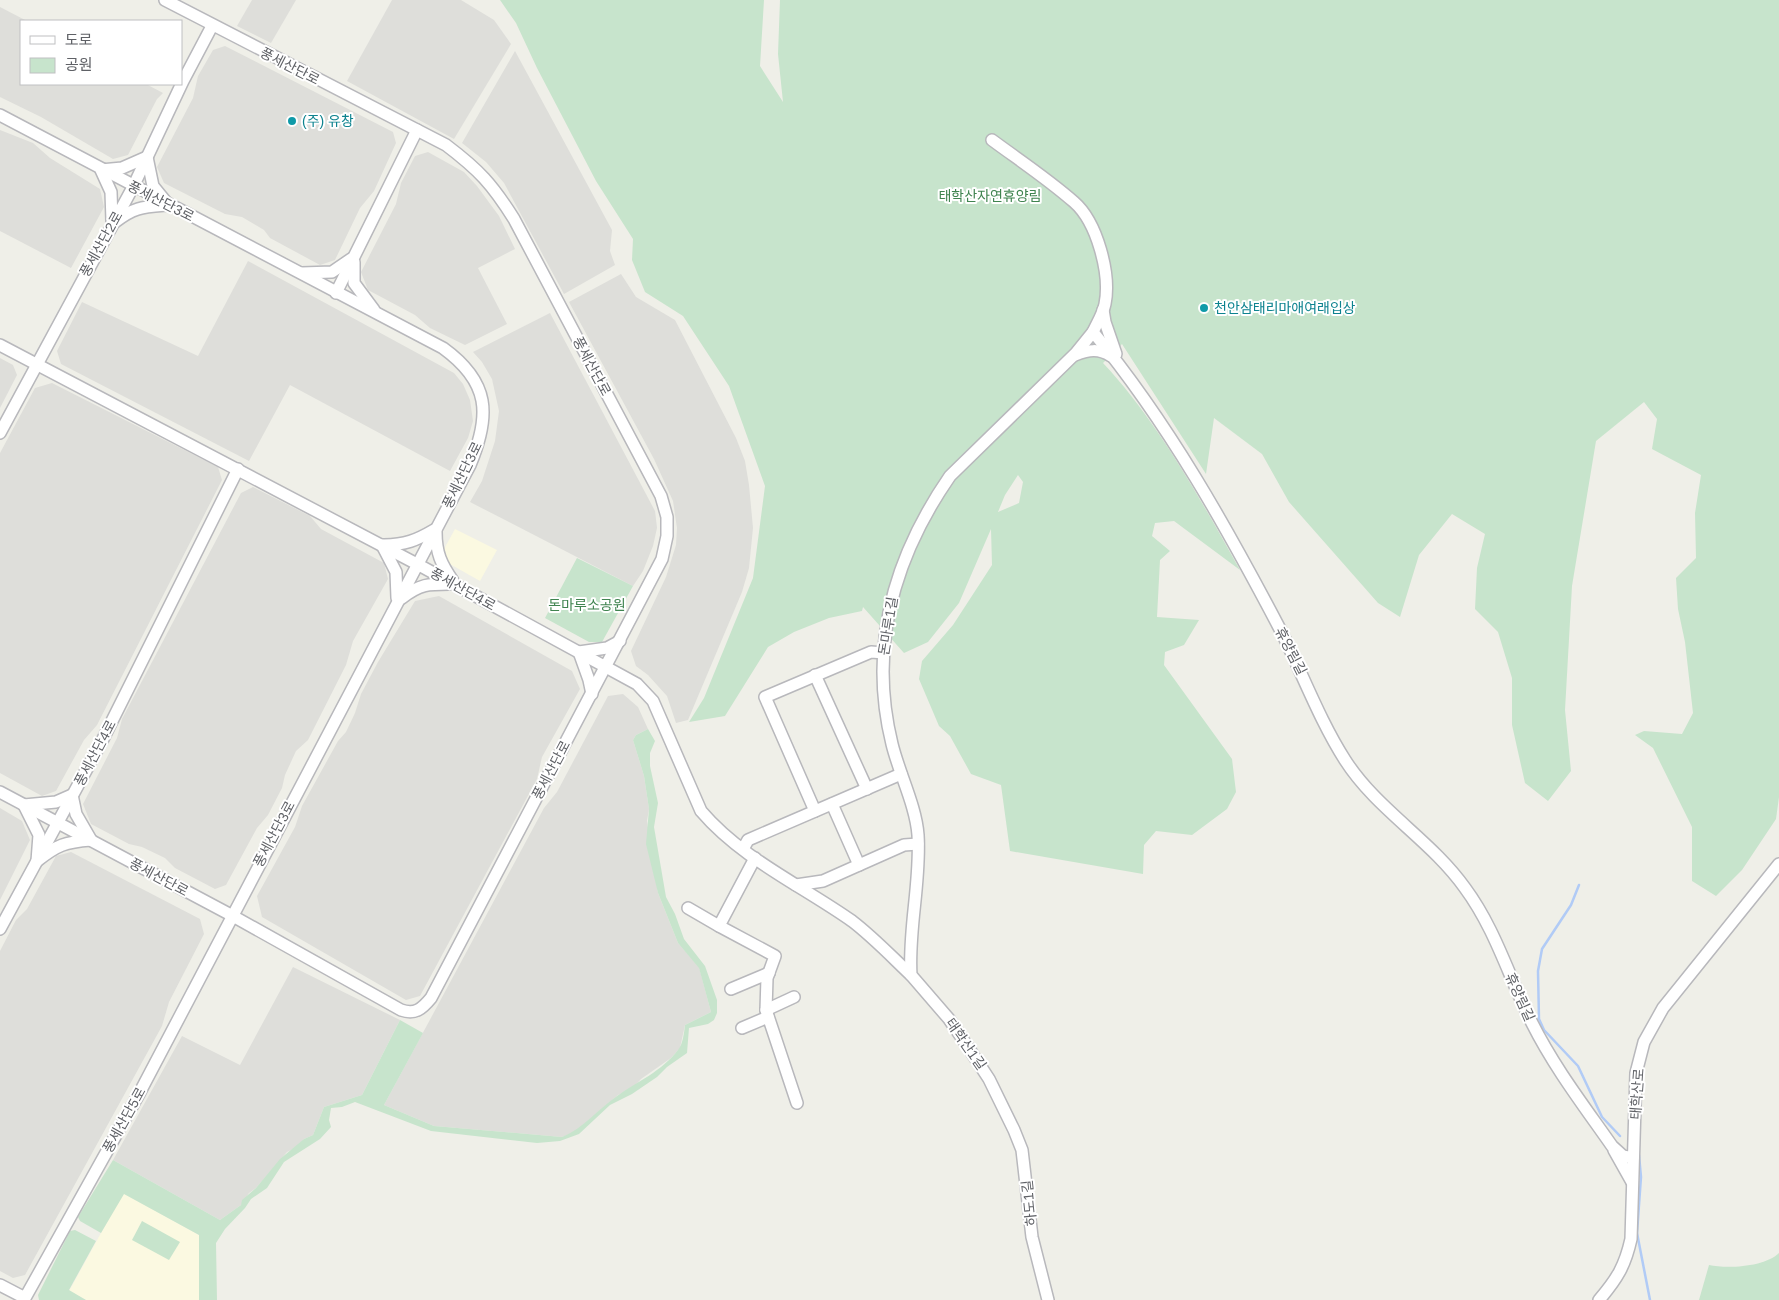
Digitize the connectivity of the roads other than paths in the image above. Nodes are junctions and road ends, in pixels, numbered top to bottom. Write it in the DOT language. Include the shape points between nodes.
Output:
graph roads {
  1 [pos="165,0"];
  2 [pos="212,26"];
  3 [pos="0,115"];
  4 [pos="417,130"];
  5 [pos="992,140"];
  6 [pos="147,157"];
  7 [pos="101,170"];
  8 [pos="133,187"];
  9 [pos="169,205"];
  10 [pos="111,225"];
  11 [pos="354,256"];
  12 [pos="298,273"];
  13 [pos="336,293"];
  14 [pos="1103,308"];
  15 [pos="378,314"];
  16 [pos="1093,332"];
  17 [pos="0,345"];
  18 [pos="1073,356"];
  19 [pos="1114,358"];
  20 [pos="36,364"];
  21 [pos="1123,370"];
  22 [pos="0,433"];
  23 [pos="238,469"];
  24 [pos="436,529"];
  25 [pos="382,545"];
  26 [pos="417,564"];
  27 [pos="456,584"];
  28 [pos="397,602"];
  29 [pos="620,641"];
  30 [pos="579,652"];
  31 [pos="884,653"];
  32 [pos="607,667"];
  33 [pos="815,676"];
  34 [pos="592,694"];
  35 [pos="901,774"];
  36 [pos="867,789"];
  37 [pos="0,792"];
  38 [pos="72,795"];
  39 [pos="832,804"];
  40 [pos="24,805"];
  41 [pos="815,812"];
  42 [pos="57,822"];
  43 [pos="91,840"];
  44 [pos="918,844"];
  45 [pos="743,849"];
  46 [pos="755,858"];
  47 [pos="37,861"];
  48 [pos="1779,864"];
  49 [pos="859,865"];
  50 [pos="823,882"];
  51 [pos="796,885"];
  52 [pos="824,903"];
  53 [pos="688,908"];
  54 [pos="231,916"];
  55 [pos="719,926"];
  56 [pos="0,929"];
  57 [pos="912,938"];
  58 [pos="884,949"];
  59 [pos="769,973"];
  60 [pos="911,975"];
  61 [pos="731,989"];
  62 [pos="794,997"];
  63 [pos="767,1013"];
  64 [pos="742,1028"];
  65 [pos="797,1103"];
  66 [pos="1004,1109"];
  67 [pos="1634,1137"];
  68 [pos="1610,1144"];
  69 [pos="1633,1158"];
  70 [pos="1632,1183"];
  71 [pos="0,1285"];
  72 [pos="27,1299"];
  73 [pos="1048,1300"];
  74 [pos="1598,1300"];
  1 -- 2 [label="street, 풍세산단로"];
  2 -- 4 [label="street, 풍세산단로"];
  2 -- 6 [label="street, 풍세산단2로"];
  3 -- 7 [label="street, 풍세산단3로"];
  4 -- 11 [label="street"];
  4 -- 29 [label="street, 풍세산단로" via="446,145 468,162 497,192 661,496 667,517 662,559"];
  5 -- 14 [label="street" via="1076,203 1100,245 1107,279"];
  6 -- 7 [label="street" via="122,168"];
  6 -- 8 [label="street, 풍세산단2로"];
  6 -- 9 [label="street" via="153,186"];
  7 -- 8 [label="street, 풍세산단3로"];
  7 -- 10 [label="street" via="111,192"];
  8 -- 9 [label="street, 풍세산단3로"];
  8 -- 10 [label="street, 풍세산단2로"];
  9 -- 10 [label="street" via="130,210"];
  9 -- 12 [label="street, 풍세산단3로"];
  10 -- 20 [label="street, 풍세산단2로"];
  11 -- 12 [label="street" via="332,272"];
  11 -- 13 [label="street"];
  11 -- 15 [label="street" via="354,283"];
  12 -- 13 [label="street, 풍세산단3로"];
  13 -- 15 [label="street, 풍세산단3로"];
  14 -- 16 [label="street"];
  14 -- 21 [label="street" via="1110,343"];
  15 -- 24 [label="street, 풍세산단3로" via="443,348 458,359 478,383 484,420 481,438"];
  16 -- 18 [label="street, 돈마루1길"];
  16 -- 19 [label="street, 휴양림길"];
  17 -- 20 [label="street, 풍세산단4로"];
  18 -- 19 [label="street" via="1088,350 1101,350"];
  18 -- 31 [label="street, 돈마루1길" via="950,476 940,490 918,528 897,578"];
  19 -- 21 [label="street, 휴양림길"];
  20 -- 22 [label="street, 풍세산단2로"];
  20 -- 23 [label="street, 풍세산단4로"];
  21 -- 68 [label="street, 휴양림길" via="1163,425 1212,503 1345,760 1362,784 1426,844 1464,887 1490,925 1528,1016 1554,1062"];
  23 -- 25 [label="street, 풍세산단4로"];
  23 -- 38 [label="street, 풍세산단4로"];
  24 -- 25 [label="street" via="414,542"];
  24 -- 26 [label="street, 풍세산단3로"];
  24 -- 27 [label="street" via="439,562"];
  25 -- 26 [label="street, 풍세산단4로"];
  25 -- 28 [label="street" via="396,572"];
  26 -- 27 [label="street, 풍세산단4로"];
  26 -- 28 [label="street, 풍세산단3로"];
  27 -- 28 [label="street" via="416,587"];
  27 -- 30 [label="street, 풍세산단4로"];
  28 -- 54 [label="street, 풍세산단3로"];
  29 -- 30 [label="street" via="607,648"];
  29 -- 32 [label="street, 풍세산단로"];
  30 -- 32 [label="street, 풍세산단4로"];
  30 -- 34 [label="street"];
  31 -- 33 [label="street" via="871,652"];
  31 -- 35 [label="street, 돈마루1길" via="883,704"];
  32 -- 34 [label="street, 풍세산단로"];
  32 -- 45 [label="street, 풍세산단4로" via="637,684 653,702 701,811 731,842"];
  33 -- 36 [label="street"];
  33 -- 41 [label="street" via="765,697"];
  34 -- 54 [label="street, 풍세산단로" via="431,998 416,1012 400,1010"];
  35 -- 36 [label="street"];
  35 -- 44 [label="street, 돈마루1길"];
  36 -- 39 [label="street"];
  37 -- 40 [label="street, 풍세산단로"];
  38 -- 40 [label="street" via="56,802"];
  38 -- 42 [label="street, 풍세산단4로"];
  38 -- 43 [label="street" via="76,814"];
  39 -- 41 [label="street"];
  39 -- 49 [label="street"];
  40 -- 42 [label="street, 풍세산단로"];
  40 -- 47 [label="street" via="39,835"];
  41 -- 45 [label="street" via="748,840"];
  42 -- 43 [label="street, 풍세산단로"];
  42 -- 47 [label="street"];
  43 -- 47 [label="street" via="61,844"];
  43 -- 54 [label="street, 풍세산단로"];
  44 -- 49 [label="street" via="904,845"];
  44 -- 57 [label="street, 돈마루1길"];
  45 -- 46 [label="street, 풍세산단4로"];
  46 -- 51 [label="street, 풍세산단4로"];
  46 -- 55 [label="street"];
  47 -- 56 [label="street"];
  48 -- 67 [label="street, 태학산로" via="1663,1008 1644,1042 1636,1073"];
  49 -- 50 [label="street"];
  50 -- 51 [label="street"];
  50 -- 52 [label="street"];
  51 -- 52 [label="street, 풍세산단4로"];
  52 -- 58 [label="street, 풍세산단4로"];
  53 -- 55 [label="street"];
  54 -- 72 [label="street, 풍세산단5로"];
  55 -- 59 [label="street" via="775,956"];
  57 -- 58 [label="street" via="907,950 901,953"];
  57 -- 60 [label="street, 돈마루1길"];
  58 -- 60 [label="street, 풍세산단4로"];
  59 -- 61 [label="street"];
  59 -- 63 [label="street"];
  60 -- 66 [label="street, 태학산1길" via="966,1044"];
  62 -- 63 [label="street"];
  63 -- 64 [label="street"];
  63 -- 65 [label="street"];
  66 -- 73 [label="street, 하도1길" via="1022,1150 1032,1236"];
  67 -- 68 [label="street" via="1619,1146"];
  67 -- 69 [label="street, 태학산로"];
  68 -- 69 [label="street, 휴양림길" via="1622,1156"];
  68 -- 70 [label="street"];
  69 -- 70 [label="street, 태학산로"];
  70 -- 74 [label="street, 태학산로" via="1631,1238 1626,1262"];
  71 -- 72 [label="street, 풍세산단5로"];
}
